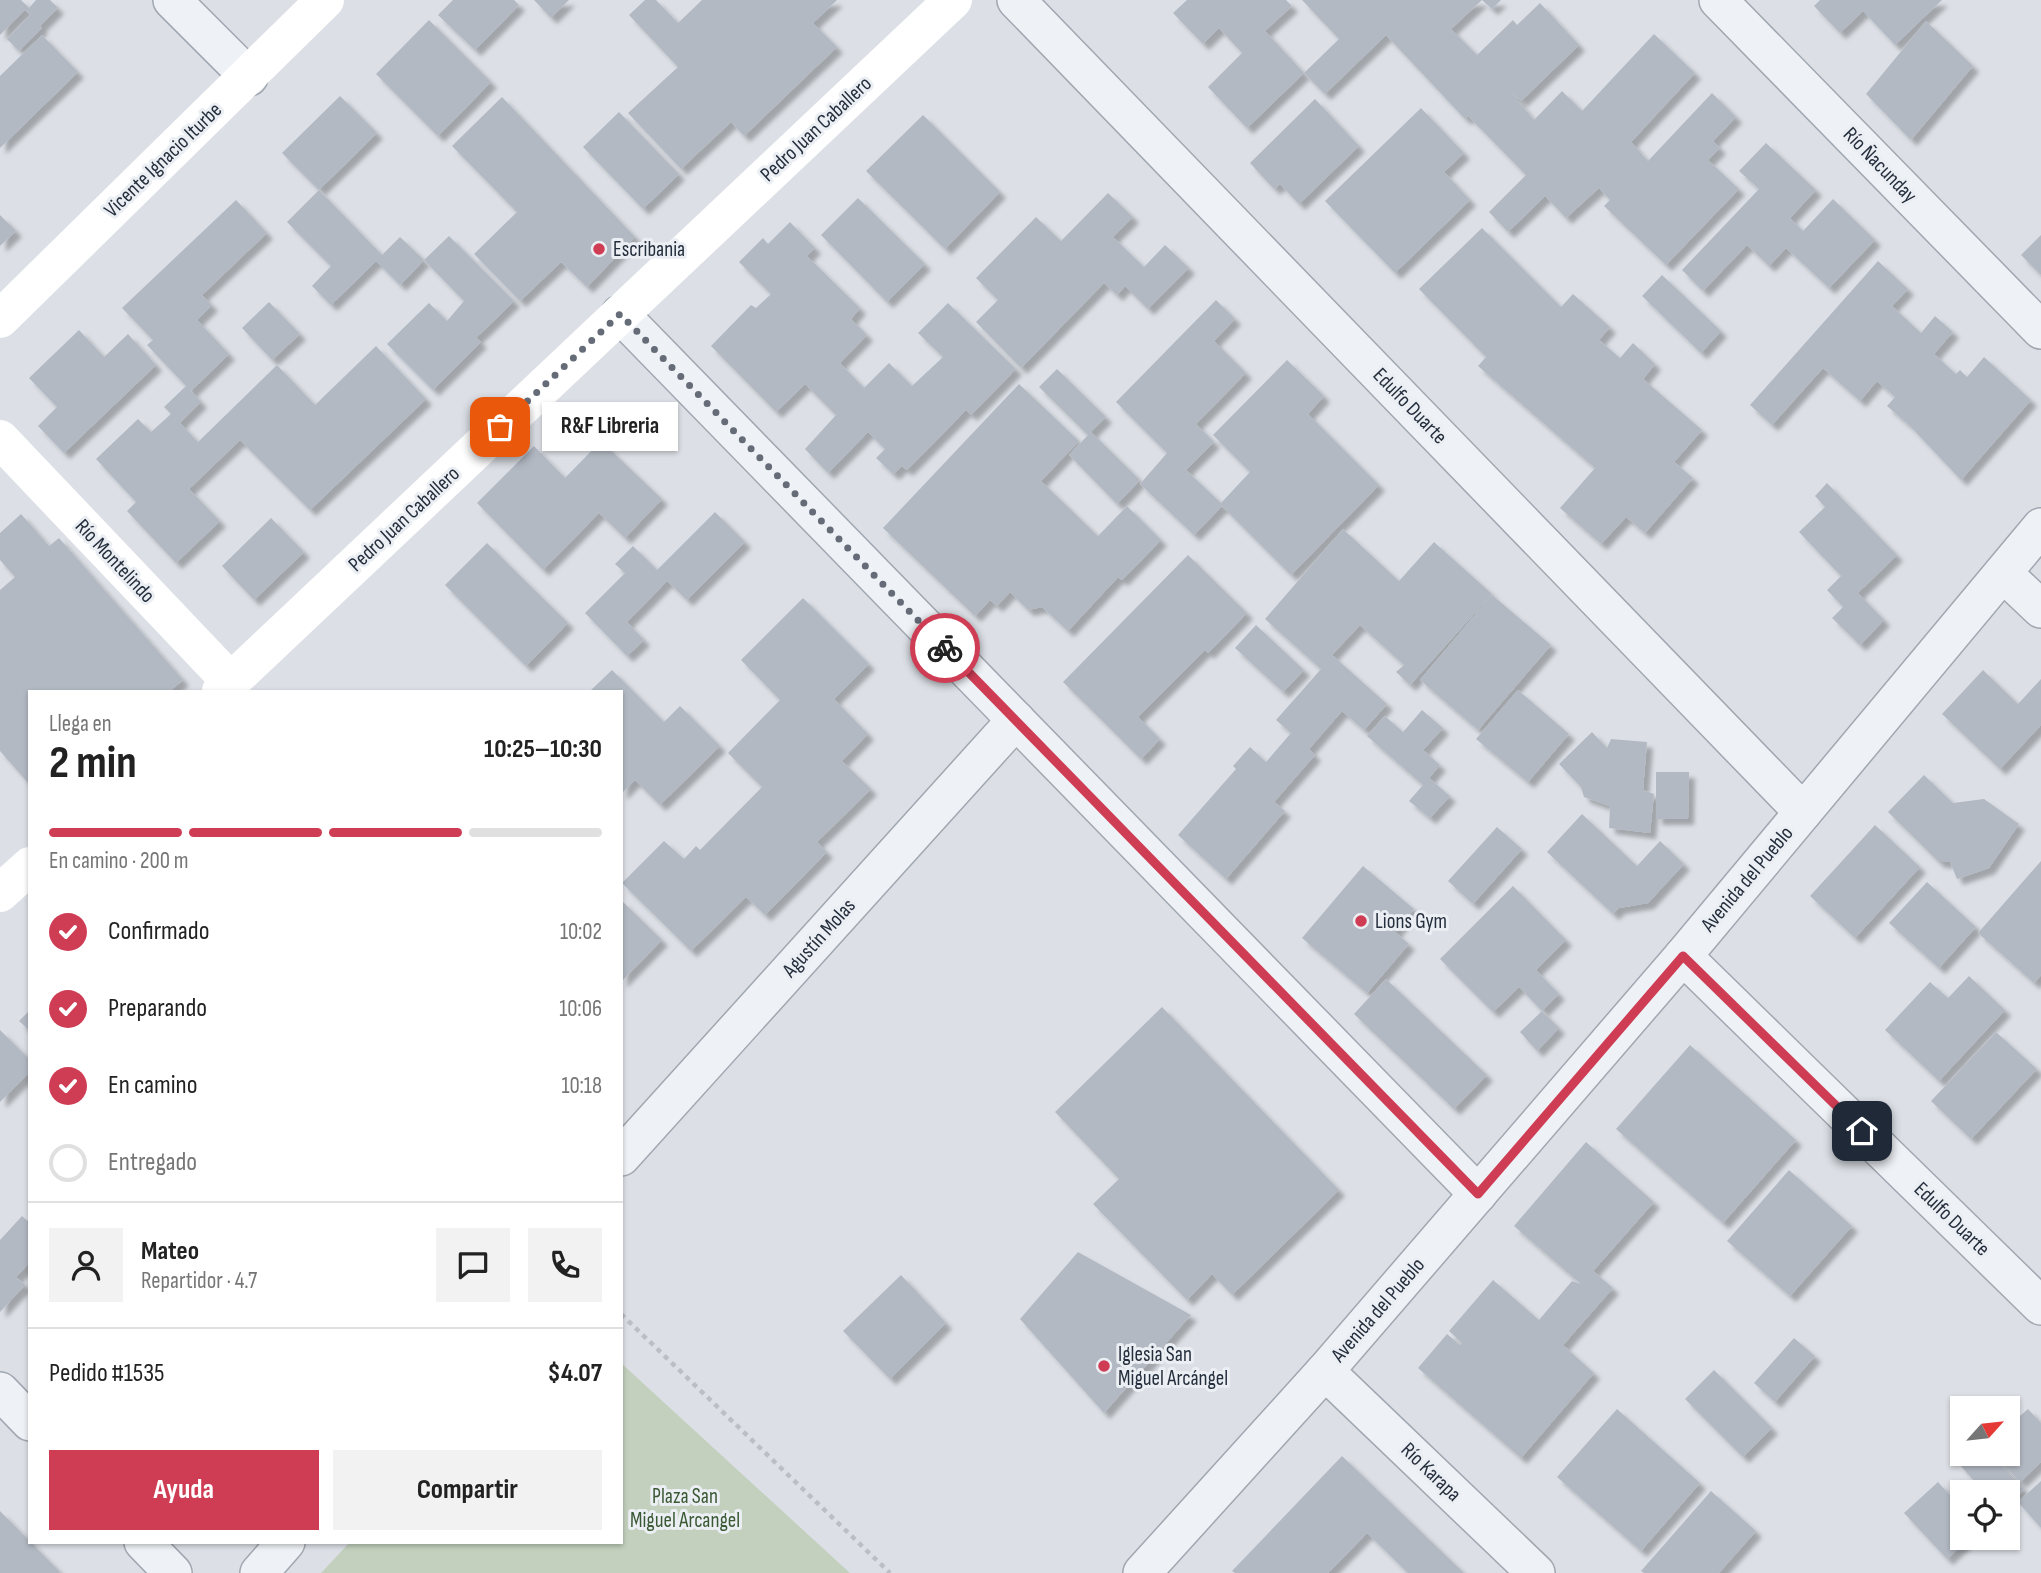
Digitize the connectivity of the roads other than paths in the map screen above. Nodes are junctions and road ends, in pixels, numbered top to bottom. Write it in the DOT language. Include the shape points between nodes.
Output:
graph roads {
  1 [pos="172,0"];
  2 [pos="326,0"];
  3 [pos="953,0"];
  4 [pos="1016,0"];
  5 [pos="1718,0"];
  6 [pos="250,77"];
  7 [pos="620,314"];
  8 [pos="0,319"];
  9 [pos="2041,330"];
  10 [pos="0,439"];
  11 [pos="2041,527"];
  12 [pos="2003,573"];
  13 [pos="2041,609"];
  14 [pos="226,687"];
  15 [pos="1016,720"];
  16 [pos="1803,812"];
  17 [pos="28,868"];
  18 [pos="0,893"];
  19 [pos="1683,956"];
  20 [pos="623,1155"];
  21 [pos="1478,1194"];
  22 [pos="2041,1306"];
  23 [pos="1325,1371"];
  24 [pos="0,1391"];
  25 [pos="28,1420"];
  26 [pos="146,1544"];
  27 [pos="284,1544"];
  28 [pos="173,1573"];
  29 [pos="259,1573"];
  30 [pos="1142,1573"];
  31 [pos="1536,1573"];
  1 -- 6 [label="street"];
  2 -- 6 [label="street, Vicente Ignacio Iturbe"];
  3 -- 7 [label="street, Pedro Juan Caballero"];
  4 -- 16 [label="street, Edulfo Duarte"];
  5 -- 9 [label="street, Río Ñacunday"];
  6 -- 8 [label="street, Vicente Ignacio Iturbe"];
  7 -- 14 [label="street, Pedro Juan Caballero"];
  7 -- 15 [label="street"];
  10 -- 14 [label="street, Río Montelindo"];
  11 -- 12 [label="street, Avenida del Pueblo"];
  12 -- 13 [label="street"];
  12 -- 16 [label="street, Avenida del Pueblo"];
  15 -- 20 [label="street, Agustín Molas"];
  15 -- 21 [label="street"];
  16 -- 19 [label="street, Avenida del Pueblo"];
  17 -- 18 [label="street"];
  19 -- 21 [label="street, Avenida del Pueblo"];
  19 -- 22 [label="street, Edulfo Duarte"];
  21 -- 23 [label="street, Avenida del Pueblo"];
  23 -- 30 [label="street, Avenida del Pueblo"];
  23 -- 31 [label="street, Río Karapa"];
  24 -- 25 [label="street"];
  26 -- 28 [label="street"];
  27 -- 29 [label="street"];
}
